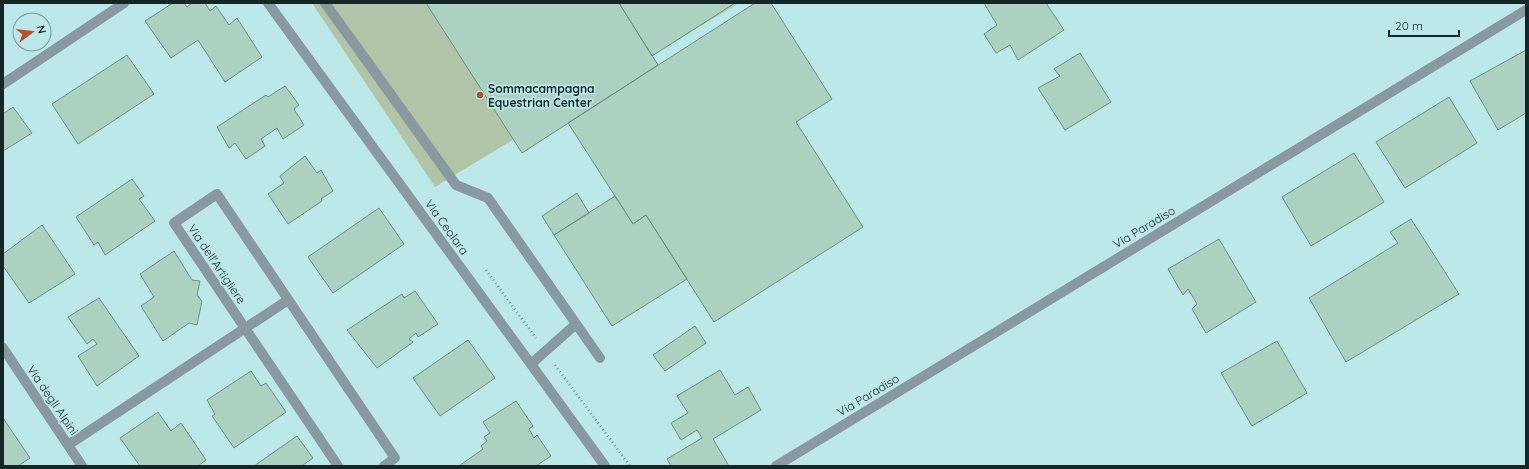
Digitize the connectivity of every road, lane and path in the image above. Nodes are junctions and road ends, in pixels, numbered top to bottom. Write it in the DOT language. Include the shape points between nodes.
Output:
graph roads {
  1 [pos="124,3"];
  2 [pos="268,3"];
  3 [pos="325,3"];
  4 [pos="1526,10"];
  5 [pos="3,84"];
  6 [pos="484,268"];
  7 [pos="288,300"];
  8 [pos="576,324"];
  9 [pos="245,329"];
  10 [pos="3,348"];
  11 [pos="546,352"];
  12 [pos="600,358"];
  13 [pos="531,364"];
  14 [pos="68,446"];
  15 [pos="82,466"];
  16 [pos="338,466"];
  17 [pos="384,466"];
  18 [pos="605,466"];
  19 [pos="630,466"];
  20 [pos="776,466"];
  1 -- 5 [label="street"];
  2 -- 13 [label="street, Via Ceolara"];
  3 -- 8 [label="street" via="456,185 488,198"];
  4 -- 20 [label="street, Via Paradiso"];
  6 -- 11 [label="path"];
  7 -- 9 [label="street"];
  7 -- 9 [label="street, Via dell'Artigliere" via="217,194 174,223"];
  7 -- 17 [label="street, Via dell'Artigliere" via="395,458"];
  8 -- 11 [label="street"];
  8 -- 12 [label="street"];
  9 -- 14 [label="street"];
  9 -- 16 [label="street, Via dell'Artigliere"];
  10 -- 14 [label="street, Via degli Alpini"];
  11 -- 13 [label="street"];
  11 -- 19 [label="path"];
  13 -- 18 [label="street, Via Ceolara"];
  14 -- 15 [label="street, Via degli Alpini"];
}
